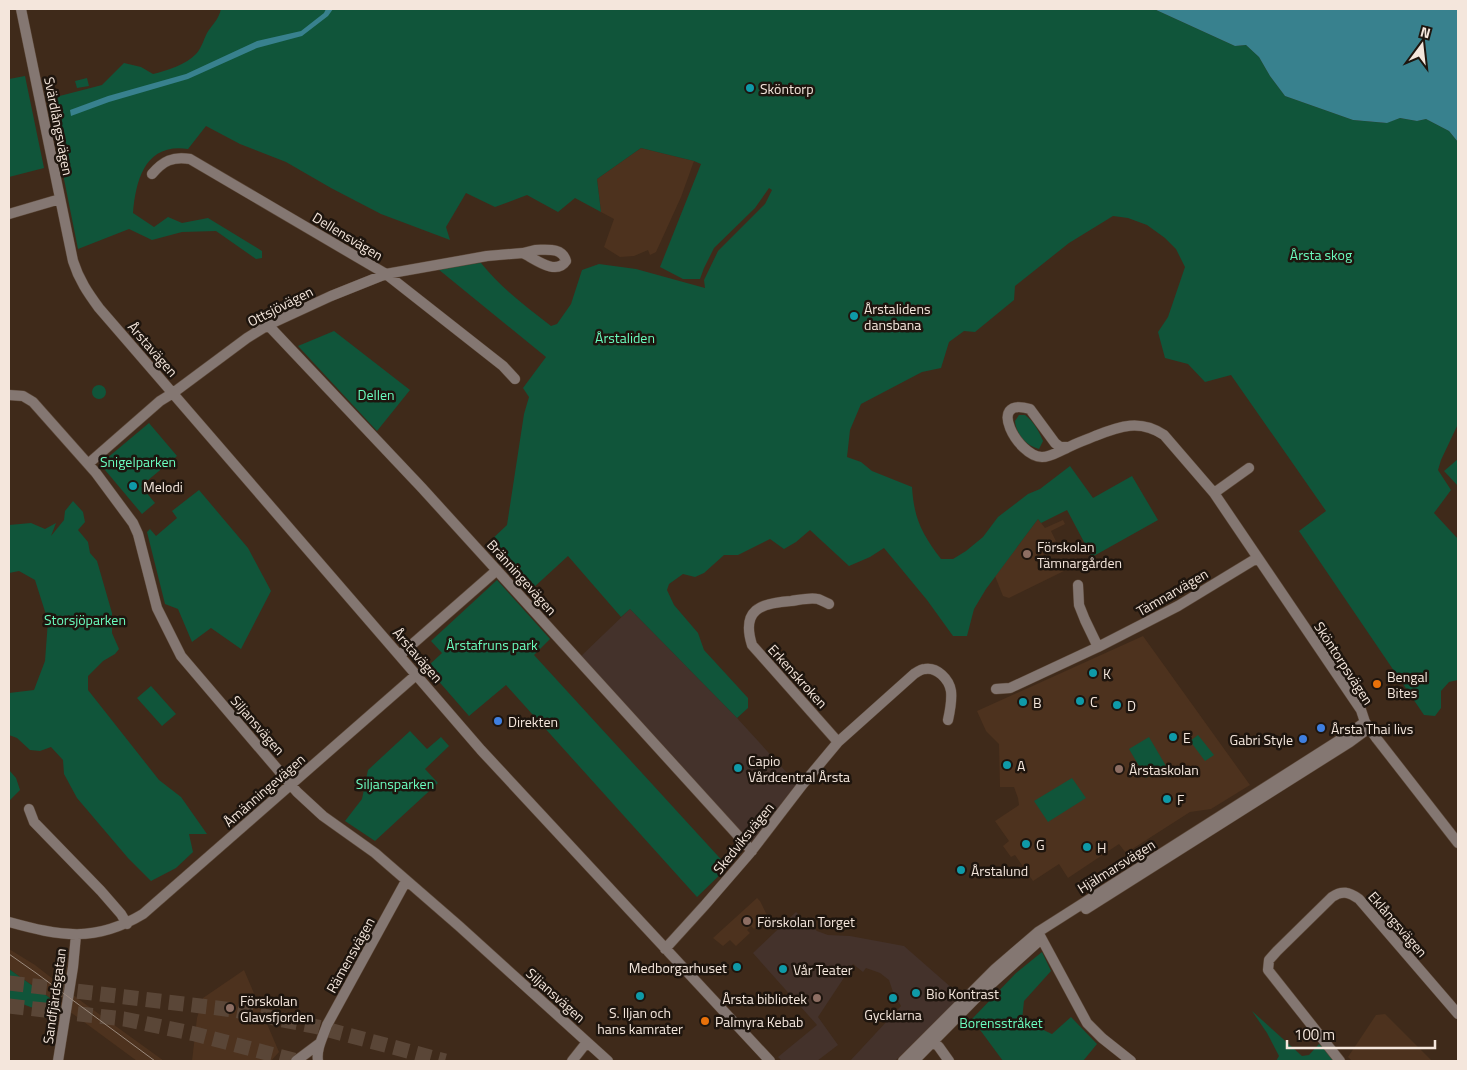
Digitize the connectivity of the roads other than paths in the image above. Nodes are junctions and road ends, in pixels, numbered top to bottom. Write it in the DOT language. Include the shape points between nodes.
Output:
graph roads {
  1 [pos="21,9"];
  2 [pos="152,174"];
  3 [pos="60,199"];
  4 [pos="9,214"];
  5 [pos="70,249"];
  6 [pos="523,253"];
  7 [pos="386,274"];
  8 [pos="268,325"];
  9 [pos="515,379"];
  10 [pos="174,393"];
  11 [pos="9,395"];
  12 [pos="1068,447"];
  13 [pos="88,464"];
  14 [pos="1249,468"];
  15 [pos="1214,493"];
  16 [pos="1258,558"];
  17 [pos="497,570"];
  18 [pos="1078,585"];
  19 [pos="829,604"];
  20 [pos="1098,647"];
  21 [pos="400,655"];
  22 [pos="416,675"];
  23 [pos="996,690"];
  24 [pos="948,720"];
  25 [pos="1367,725"];
  26 [pos="838,742"];
  27 [pos="291,784"];
  28 [pos="29,809"];
  29 [pos="1458,843"];
  30 [pos="752,851"];
  31 [pos="406,881"];
  32 [pos="9,922"];
  33 [pos="127,924"];
  34 [pos="76,934"];
  35 [pos="1040,935"];
  36 [pos="665,949"];
  37 [pos="1458,1014"];
  38 [pos="931,1039"];
  39 [pos="587,1042"];
  40 [pos="320,1043"];
  41 [pos="58,1061"];
  42 [pos="296,1061"];
  43 [pos="318,1061"];
  44 [pos="572,1061"];
  45 [pos="608,1061"];
  46 [pos="770,1061"];
  47 [pos="903,1061"];
  48 [pos="914,1061"];
  49 [pos="949,1061"];
  50 [pos="1130,1061"];
  51 [pos="1340,1061"];
  1 -- 3 [label="street, Svärdlångsvägen"];
  2 -- 7 [label="street, Dellensvägen" via="166,160 190,159"];
  3 -- 4 [label="street"];
  3 -- 5 [label="street, Svärdlångsvägen"];
  5 -- 10 [label="street, Årstavägen" via="83,287"];
  6 -- 7 [label="street, Ottsjövägen"];
  7 -- 8 [label="street, Ottsjövägen"];
  7 -- 9 [label="street, Dellensvägen" via="503,366"];
  8 -- 10 [label="street, Ottsjövägen"];
  8 -- 17 [label="street, Bränningevägen"];
  10 -- 13 [label="street, Ottsjövägen" via="160,401"];
  10 -- 21 [label="street, Årstavägen"];
  11 -- 13 [label="street, Siljansvägen" via="23,396 33,402"];
  12 -- 12 [label="street, Sköntorpsvägen" via="1055,443 1030,410 1019,408 1007,414 1012,432 1028,452 1041,457"];
  12 -- 15 [label="street, Sköntorpsvägen" via="1120,427 1155,429 1164,435"];
  13 -- 27 [label="street, Siljansvägen" via="133,522 157,608 181,656"];
  14 -- 15 [label="street"];
  15 -- 16 [label="street, Sköntorpsvägen"];
  16 -- 20 [label="street, Tämnarvägen" via="1178,606"];
  16 -- 25 [label="street, Sköntorpsvägen" via="1361,710"];
  17 -- 21 [label="street"];
  17 -- 30 [label="street, Bränningevägen"];
  18 -- 20 [label="street" via="1079,605"];
  19 -- 26 [label="street, Erkenskroken" via="817,599 762,606 752,615 749,634 752,645"];
  20 -- 23 [label="street, Tämnarvägen" via="1010,688"];
  21 -- 22 [label="street, Årstavägen"];
  22 -- 27 [label="street, Åmänningevägen"];
  22 -- 36 [label="street, Årstavägen"];
  24 -- 26 [label="street, Skedviksvägen" via="949,685 938,672 925,669 914,674"];
  25 -- 29 [label="street, Sköntorpsvägen"];
  25 -- 35 [label="street, Hjälmarsvägen"];
  26 -- 30 [label="street, Skedviksvägen"];
  27 -- 31 [label="street, Siljansvägen" via="323,816 375,853"];
  27 -- 33 [label="street, Åmänningevägen" via="157,903"];
  28 -- 33 [label="street" via="34,822"];
  30 -- 36 [label="street, Skedviksvägen"];
  31 -- 39 [label="street, Siljansvägen"];
  31 -- 40 [label="street, Rämensvägen"];
  32 -- 34 [label="street, Åmänningevägen"];
  33 -- 34 [label="street, Åmänningevägen" via="106,931"];
  34 -- 41 [label="street, Sandfjärdsgatan"];
  35 -- 38 [label="street, Hjälmarsvägen"];
  35 -- 50 [label="street" via="1087,1023"];
  36 -- 46 [label="street, Årstavägen"];
  37 -- 51 [label="street, Eklångsvägen" via="1358,899 1350,893 1340,893 1277,951 1268,964 1272,977"];
  38 -- 47 [label="street, Hjälmarsvägen"];
  38 -- 48 [label="street, Hjälmarsvägen"];
  38 -- 49 [label="street"];
  39 -- 44 [label="street"];
  39 -- 45 [label="street, Siljansvägen"];
  40 -- 42 [label="street, Rämensvägen"];
  40 -- 43 [label="street, Rämensvägen"];
}
